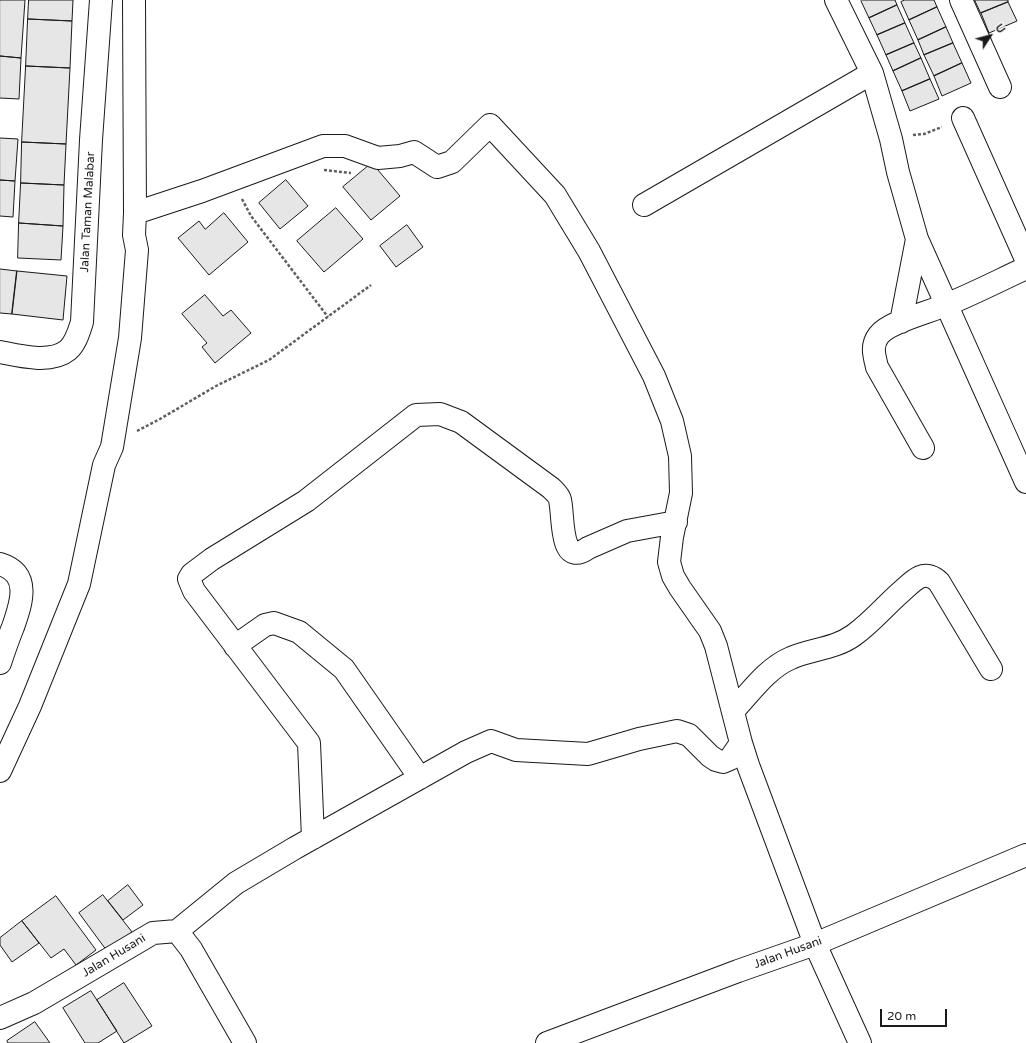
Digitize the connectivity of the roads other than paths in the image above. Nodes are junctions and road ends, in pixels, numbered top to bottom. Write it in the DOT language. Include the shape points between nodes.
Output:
graph roads {
  1 [pos="102,0"];
  2 [pos="134,0"];
  3 [pos="836,0"];
  4 [pos="961,0"];
  5 [pos="872,73"];
  6 [pos="1000,86"];
  7 [pos="963,118"];
  8 [pos="644,205"];
  9 [pos="135,213"];
  10 [pos="917,240"];
  11 [pos="1026,259"];
  12 [pos="1026,268"];
  13 [pos="947,305"];
  14 [pos="901,322"];
  15 [pos="0,352"];
  16 [pos="923,448"];
  17 [pos="1026,482"];
  18 [pos="676,522"];
  19 [pos="0,564"];
  20 [pos="235,646"];
  21 [pos="0,663"];
  22 [pos="991,669"];
  23 [pos="733,711"];
  24 [pos="741,743"];
  25 [pos="0,771"];
  26 [pos="420,778"];
  27 [pos="313,838"];
  28 [pos="1026,855"];
  29 [pos="178,931"];
  30 [pos="815,944"];
  31 [pos="0,1018"];
  32 [pos="245,1043"];
  33 [pos="547,1043"];
  34 [pos="860,1043"];
  1 -- 15 [label="street, Jalan Taman Malabar" via="91,140 82,322 73,344 54,356 31,357"];
  2 -- 9 [label="street"];
  3 -- 5 [label="street"];
  4 -- 6 [label="street"];
  5 -- 8 [label="street"];
  5 -- 10 [label="street"];
  7 -- 11 [label="street"];
  9 -- 18 [label="street" via="323,146 345,146 378,158 414,152 437,167 452,162 490,125 555,195 589,251 654,376 672,421 680,456 681,493"];
  9 -- 25 [label="street" via="137,262 130,338 112,447 104,466 79,584 30,706"];
  10 -- 13 [label="street"];
  10 -- 14 [label="street"];
  12 -- 13 [label="street"];
  13 -- 14 [label="street"];
  13 -- 17 [label="street"];
  14 -- 16 [label="street" via="884,329 873,347 873,352 877,367"];
  18 -- 20 [label="street" via="627,531 583,552 570,551 566,544 560,500 551,488 461,422 440,414 416,415 306,501 190,575 194,591"];
  18 -- 23 [label="street" via="669,562 673,576 710,631"];
  19 -- 21 [label="street" via="14,572 20,580 22,602"];
  20 -- 26 [label="street" via="265,625 274,623 299,632 344,669"];
  20 -- 27 [label="street" via="309,743"];
  22 -- 23 [label="street" via="939,582 934,577 921,576 852,637 782,662 763,678"];
  23 -- 24 [label="street"];
  24 -- 26 [label="street" via="730,759 723,762 710,756 688,736 677,731 588,754 516,750 491,741"];
  24 -- 30 [label="street"];
  26 -- 27 [label="street"];
  27 -- 29 [label="street" via="236,884"];
  28 -- 30 [label="street, Jalan Husani"];
  29 -- 31 [label="street, Jalan Husani" via="153,933 34,1003"];
  29 -- 32 [label="street"];
  30 -- 33 [label="street, Jalan Husani"];
  30 -- 34 [label="street"];
}
